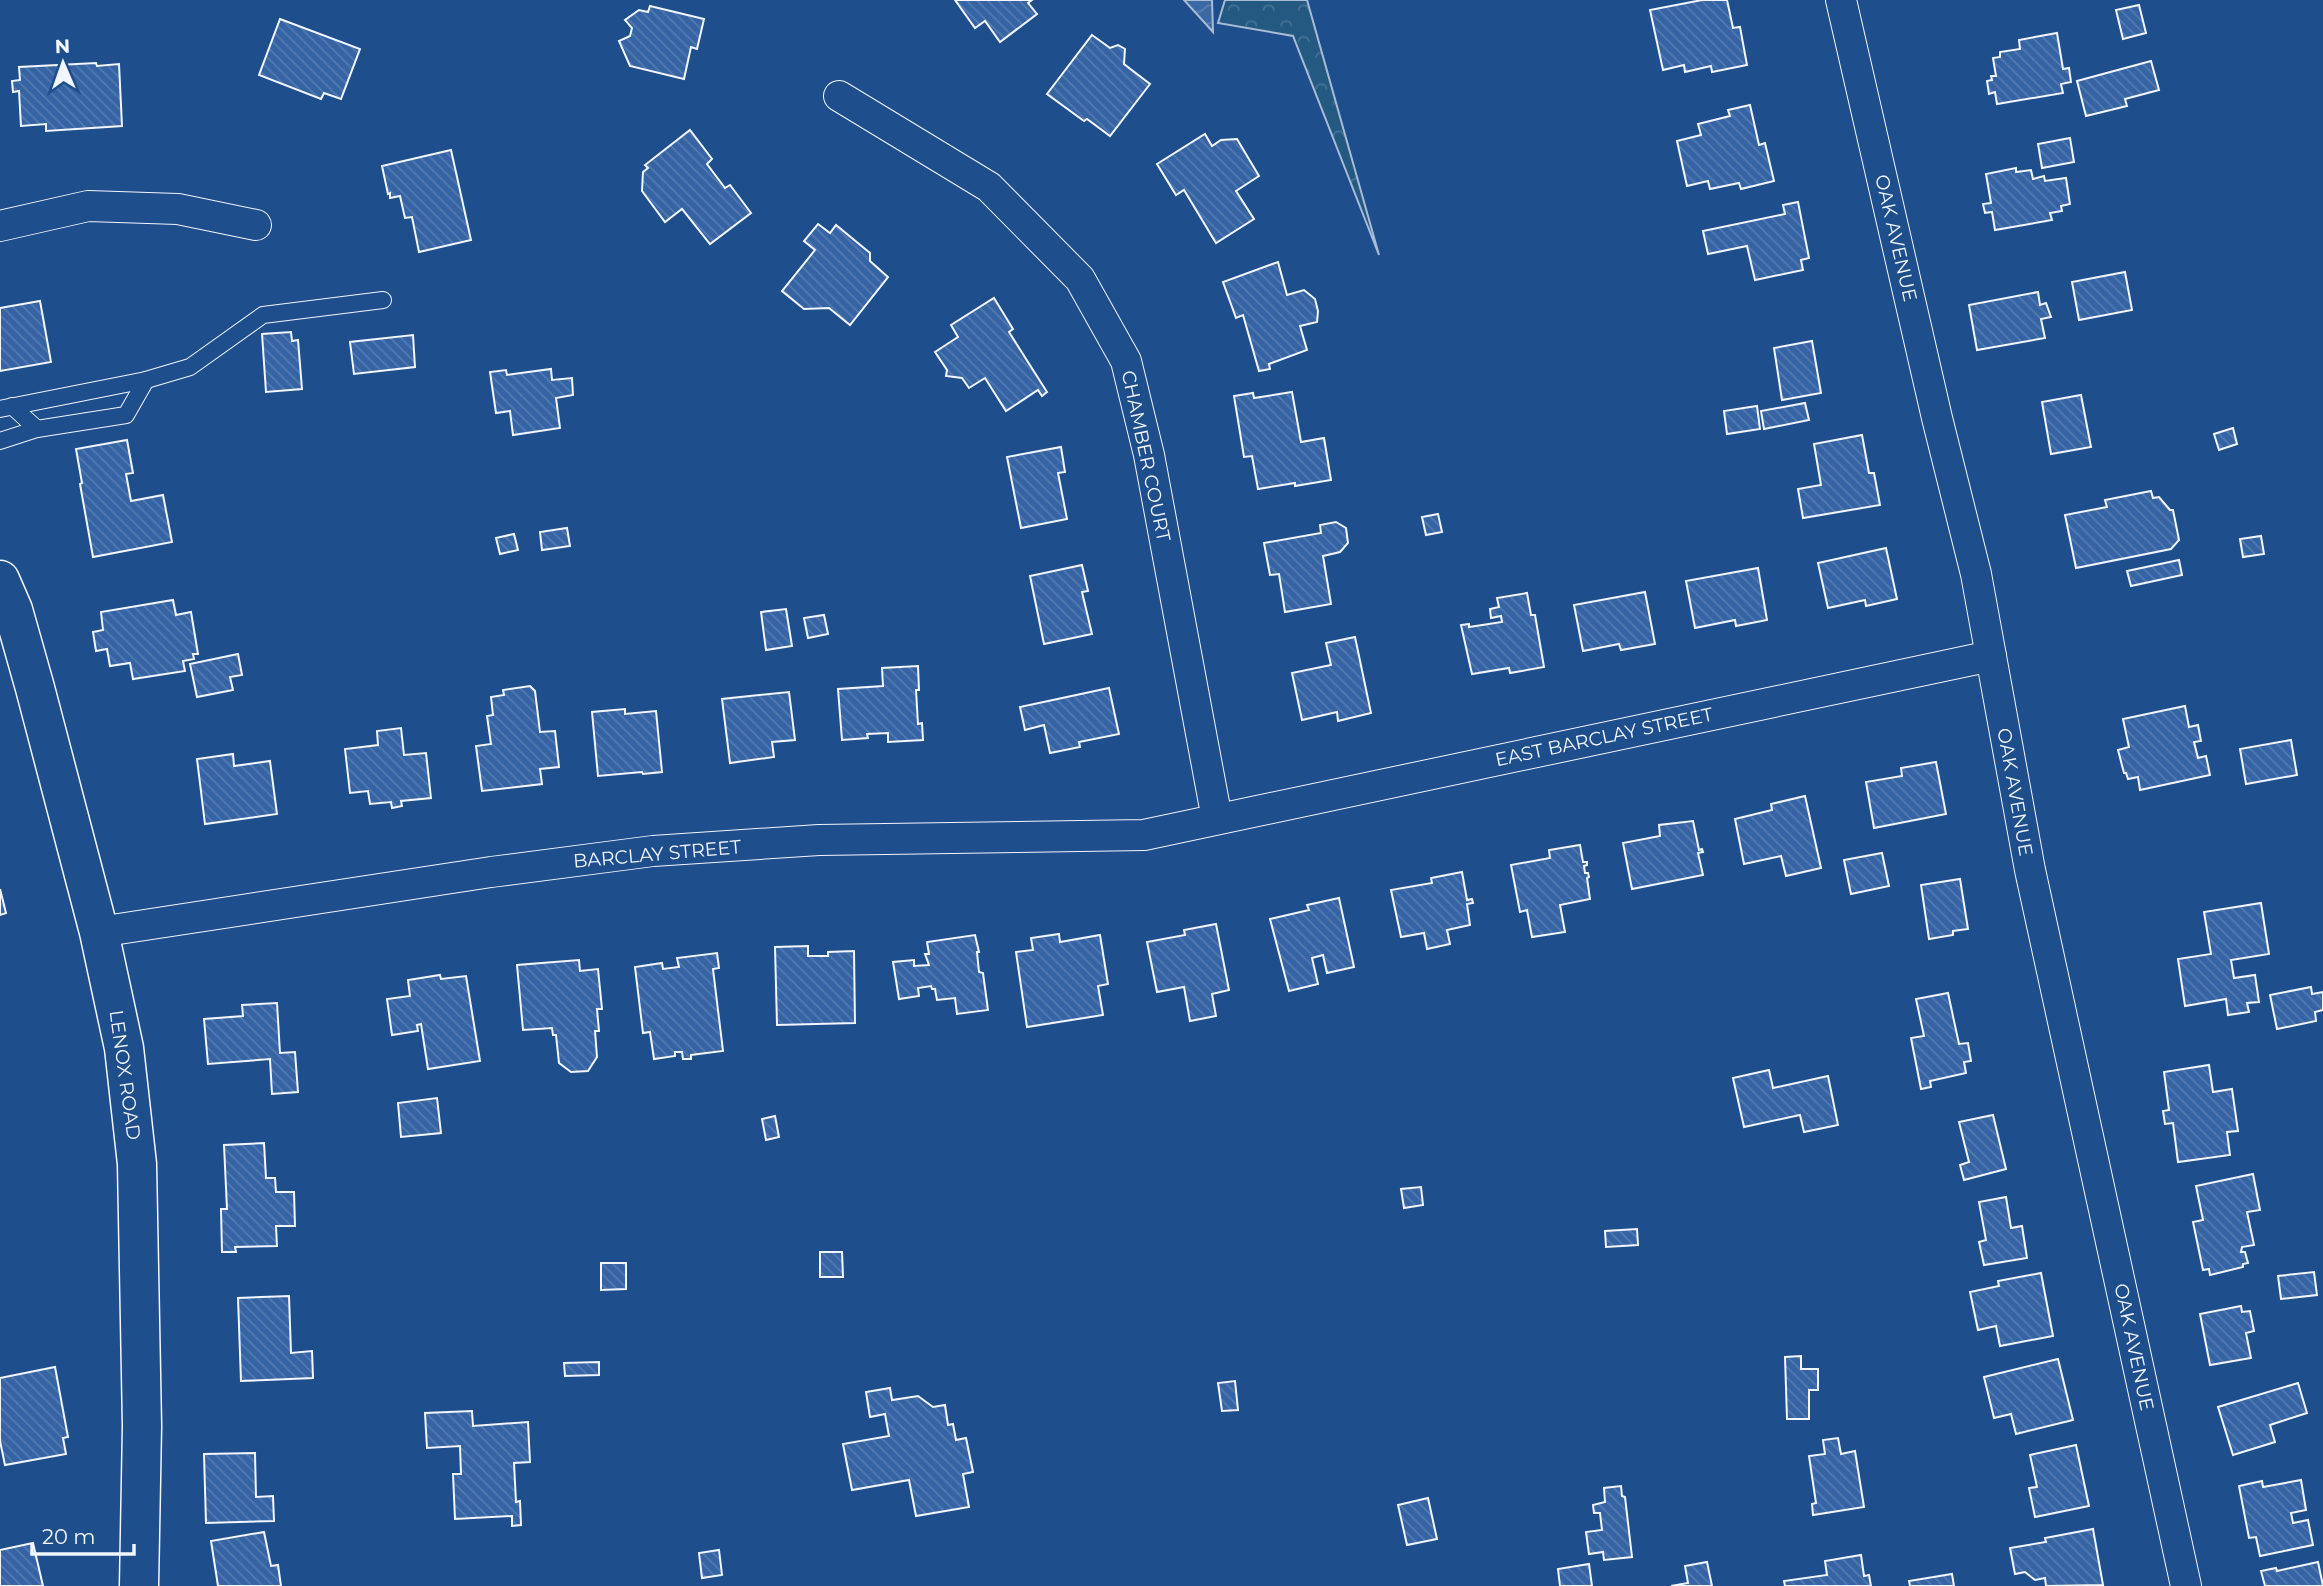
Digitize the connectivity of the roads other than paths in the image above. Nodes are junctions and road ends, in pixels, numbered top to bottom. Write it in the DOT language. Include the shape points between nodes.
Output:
graph roads {
  1 [pos="1841,0"];
  2 [pos="839,96"];
  3 [pos="256,225"];
  4 [pos="0,226"];
  5 [pos="383,300"];
  6 [pos="146,380"];
  7 [pos="6,407"];
  8 [pos="37,429"];
  9 [pos="0,441"];
  10 [pos="0,580"];
  11 [pos="1991,656"];
  12 [pos="1217,819"];
  13 [pos="99,932"];
  14 [pos="139,1586"];
  15 [pos="2186,1586"];
  1 -- 11 [label="street, OAK AVENUE" via="1976,574"];
  2 -- 12 [label="street, CHAMBER COURT" via="989,187 1080,279 1126,361 1149,455"];
  3 -- 4 [label="street" via="178,209 88,206"];
  5 -- 6 [label="lane" via="263,315 190,368"];
  6 -- 7 [label="lane"];
  6 -- 8 [label="lane" via="126,415"];
  7 -- 8 [label="lane"];
  8 -- 9 [label="lane"];
  10 -- 13 [label="street, LENOX ROAD" via="35,688"];
  11 -- 12 [label="street, EAST BARCLAY STREET"];
  11 -- 15 [label="street, OAK AVENUE" via="2030,870"];
  12 -- 13 [label="street, BARCLAY STREET" via="1144,835 819,840 653,851"];
  13 -- 14 [label="street, LENOX ROAD" via="124,1048 137,1164 142,1426"];
}
